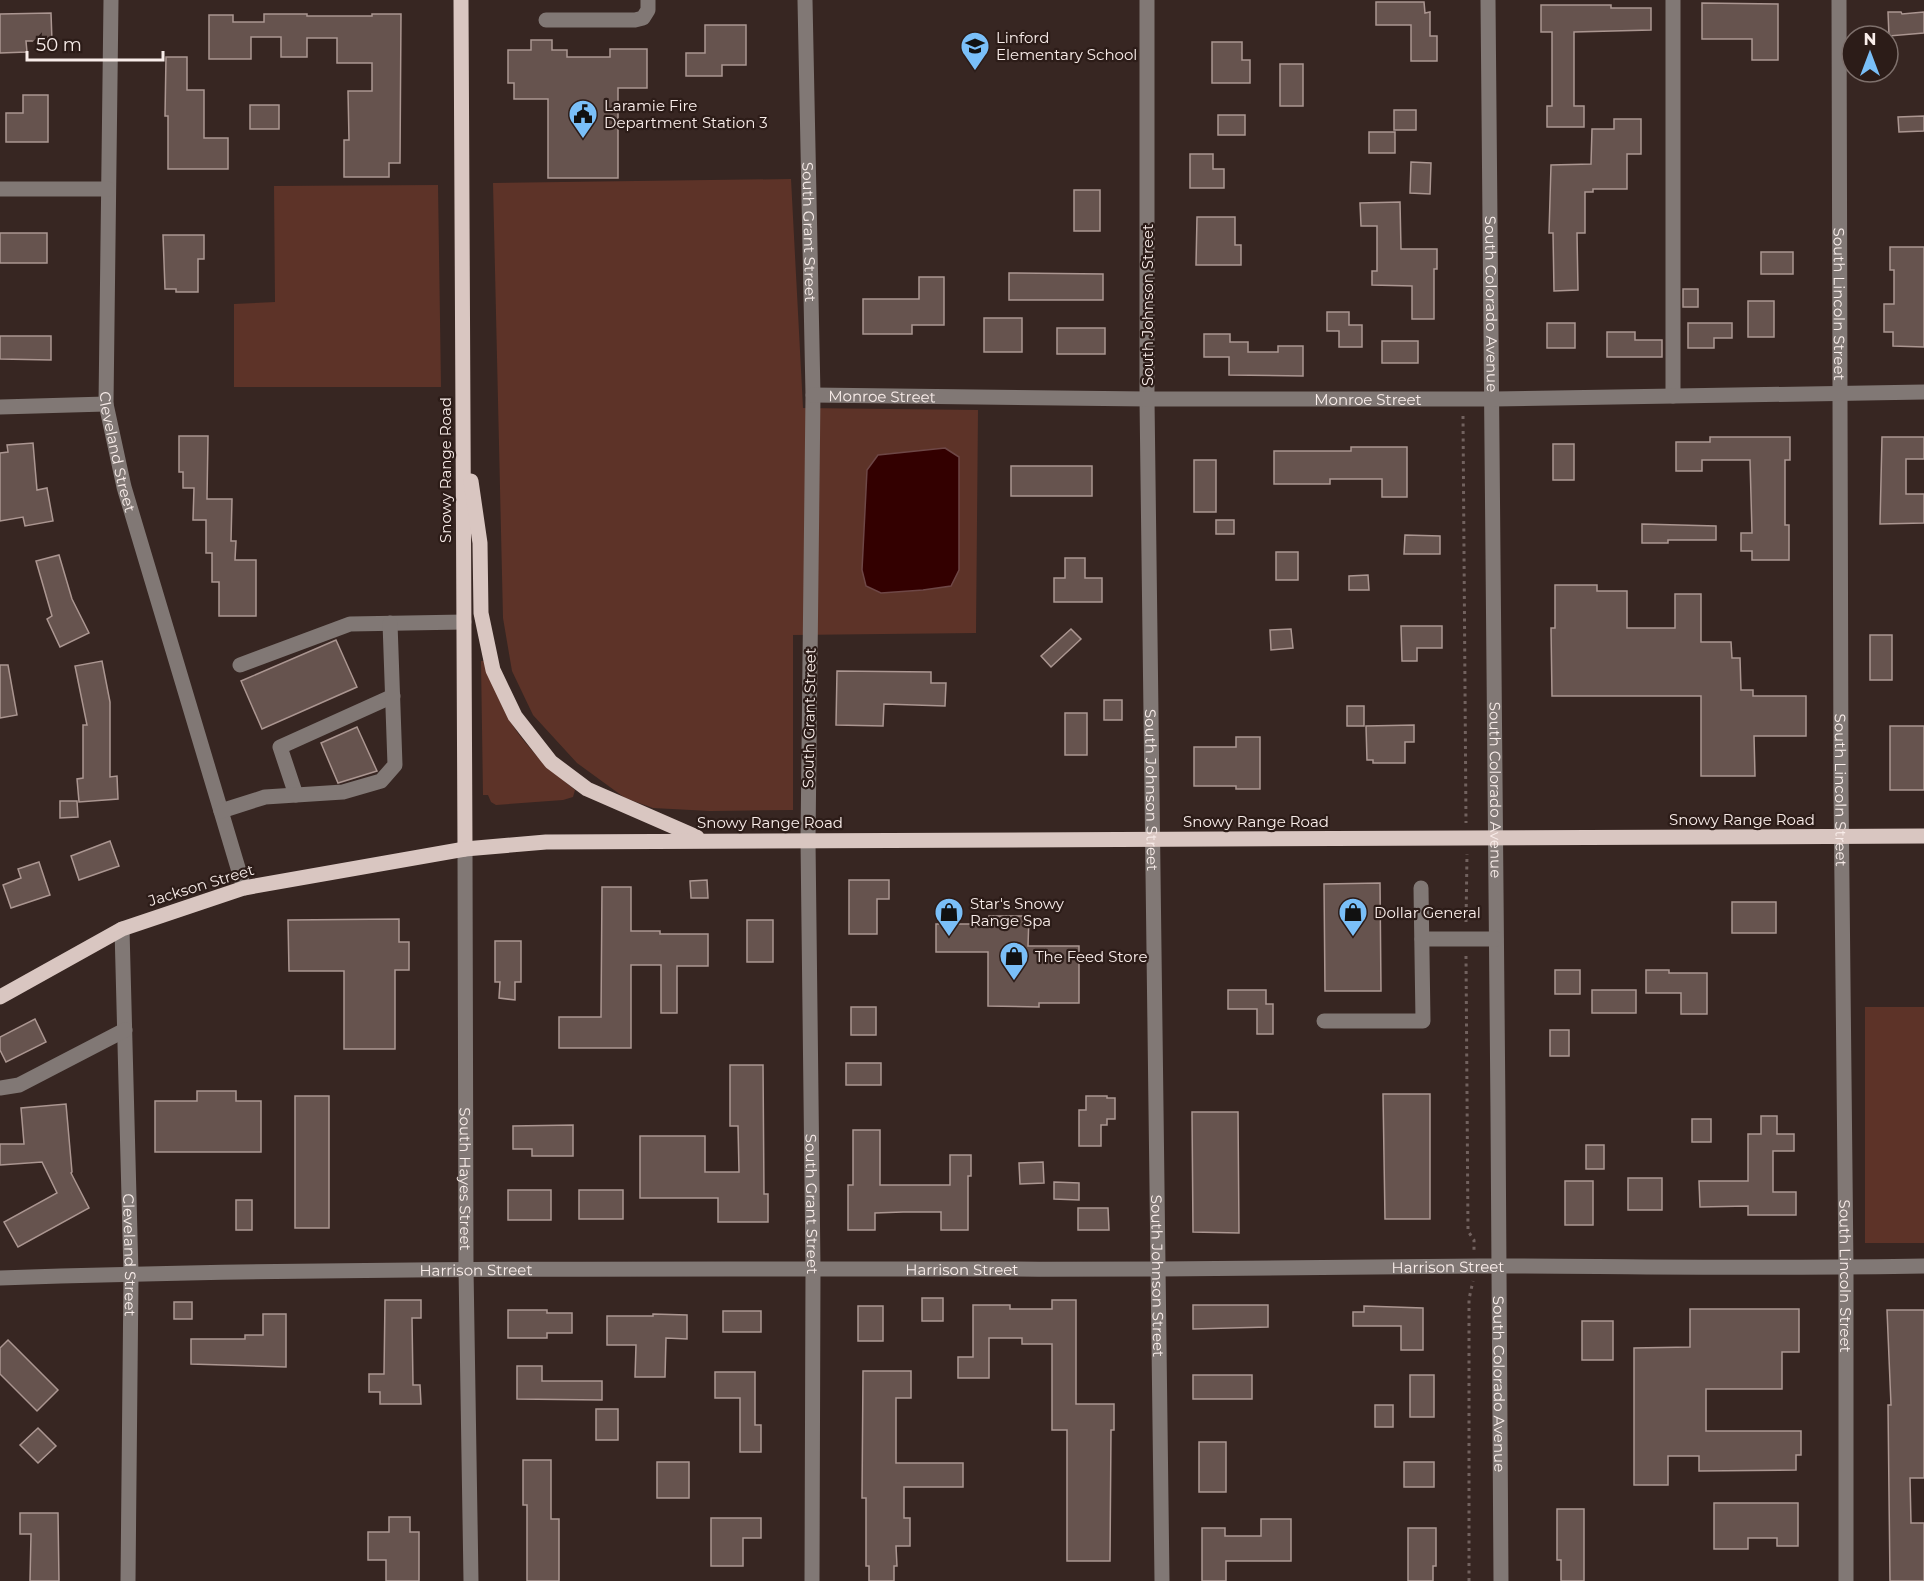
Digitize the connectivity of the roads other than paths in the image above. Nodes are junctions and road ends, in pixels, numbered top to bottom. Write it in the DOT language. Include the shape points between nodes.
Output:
graph roads {
  1 [pos="111,0"];
  2 [pos="461,0"];
  3 [pos="648,0"];
  4 [pos="806,0"];
  5 [pos="1147,0"];
  6 [pos="1488,0"];
  7 [pos="1673,0"];
  8 [pos="1839,0"];
  9 [pos="546,20"];
  10 [pos="0,189"];
  11 [pos="108,189"];
  12 [pos="1924,392"];
  13 [pos="1841,393"];
  14 [pos="813,395"];
  15 [pos="1673,396"];
  16 [pos="1147,399"];
  17 [pos="1494,399"];
  18 [pos="106,404"];
  19 [pos="0,407"];
  20 [pos="463,433"];
  21 [pos="464,622"];
  22 [pos="390,623"];
  23 [pos="240,665"];
  24 [pos="393,696"];
  25 [pos="296,795"];
  26 [pos="221,811"];
  27 [pos="1924,836"];
  28 [pos="1842,837"];
  29 [pos="1153,839"];
  30 [pos="1495,839"];
  31 [pos="702,840"];
  32 [pos="808,840"];
  33 [pos="465,849"];
  34 [pos="244,888"];
  35 [pos="1421,888"];
  36 [pos="122,929"];
  37 [pos="1422,939"];
  38 [pos="1496,939"];
  39 [pos="0,997"];
  40 [pos="1324,1021"];
  41 [pos="125,1030"];
  42 [pos="0,1088"];
  43 [pos="1498,1266"];
  44 [pos="1924,1266"];
  45 [pos="813,1268"];
  46 [pos="1846,1268"];
  47 [pos="466,1269"];
  48 [pos="1159,1269"];
  49 [pos="131,1274"];
  50 [pos="0,1278"];
  51 [pos="128,1581"];
  52 [pos="471,1581"];
  53 [pos="812,1581"];
  54 [pos="1162,1581"];
  55 [pos="1501,1581"];
  56 [pos="1846,1581"];
  1 -- 11 [label="street, Cleveland Street"];
  2 -- 20 [label="main road, Snowy Range Road"];
  3 -- 9 [label="street" via="644,18 634,20"];
  4 -- 14 [label="street, South Grant Street"];
  5 -- 16 [label="street, South Johnson Street"];
  6 -- 17 [label="street, South Colorado Avenue"];
  7 -- 15 [label="street"];
  8 -- 13 [label="street, South Lincoln Street"];
  10 -- 11 [label="street"];
  11 -- 18 [label="street, Cleveland Street"];
  12 -- 13 [label="street, Monroe Street"];
  13 -- 15 [label="street, Monroe Street"];
  13 -- 28 [label="street, South Lincoln Street"];
  14 -- 16 [label="street, Monroe Street"];
  14 -- 32 [label="street, South Grant Street"];
  15 -- 17 [label="street, Monroe Street"];
  16 -- 17 [label="street, Monroe Street"];
  16 -- 29 [label="street, South Johnson Street"];
  17 -- 30 [label="street, South Colorado Avenue"];
  18 -- 19 [label="street"];
  18 -- 26 [label="street, Cleveland Street" via="124,487"];
  20 -- 21 [label="main road, Snowy Range Road"];
  20 -- 31 [label="main road" via="480,543 481,614 493,670 515,716 551,762 587,789"];
  21 -- 22 [label="street"];
  21 -- 33 [label="main road, Snowy Range Road"];
  22 -- 23 [label="street" via="350,624"];
  22 -- 24 [label="street"];
  24 -- 25 [label="street" via="280,747"];
  24 -- 25 [label="street" via="395,765 381,781 343,792"];
  25 -- 26 [label="street" via="265,797"];
  26 -- 34 [label="street, Cleveland Street"];
  27 -- 28 [label="main road, Snowy Range Road"];
  28 -- 30 [label="main road, Snowy Range Road"];
  28 -- 46 [label="street, South Lincoln Street"];
  29 -- 30 [label="main road, Snowy Range Road"];
  29 -- 32 [label="main road, Snowy Range Road"];
  29 -- 48 [label="street, South Johnson Street"];
  30 -- 38 [label="street, South Colorado Avenue"];
  31 -- 32 [label="main road, Snowy Range Road"];
  31 -- 33 [label="main road, Snowy Range Road" via="546,842"];
  32 -- 45 [label="street, South Grant Street"];
  33 -- 34 [label="main road, Jackson Street"];
  33 -- 47 [label="street, South Hayes Street"];
  34 -- 36 [label="main road, Jackson Street"];
  35 -- 37 [label="street"];
  36 -- 39 [label="main road, Jackson Street"];
  36 -- 41 [label="street, Cleveland Street"];
  37 -- 38 [label="street"];
  37 -- 40 [label="street" via="1423,1021"];
  38 -- 43 [label="street, South Colorado Avenue"];
  41 -- 42 [label="street" via="19,1085"];
  41 -- 49 [label="street, Cleveland Street"];
  43 -- 46 [label="street, Harrison Street"];
  43 -- 48 [label="street, Harrison Street"];
  43 -- 55 [label="street, South Colorado Avenue"];
  44 -- 46 [label="street, Harrison Street"];
  45 -- 47 [label="street, Harrison Street"];
  45 -- 48 [label="street, Harrison Street"];
  45 -- 53 [label="street, South Grant Street"];
  46 -- 56 [label="street, South Lincoln Street"];
  47 -- 49 [label="street, Harrison Street"];
  47 -- 52 [label="street, South Hayes Street"];
  48 -- 54 [label="street, South Johnson Street"];
  49 -- 50 [label="street, Harrison Street"];
  49 -- 51 [label="street, Cleveland Street"];
}
